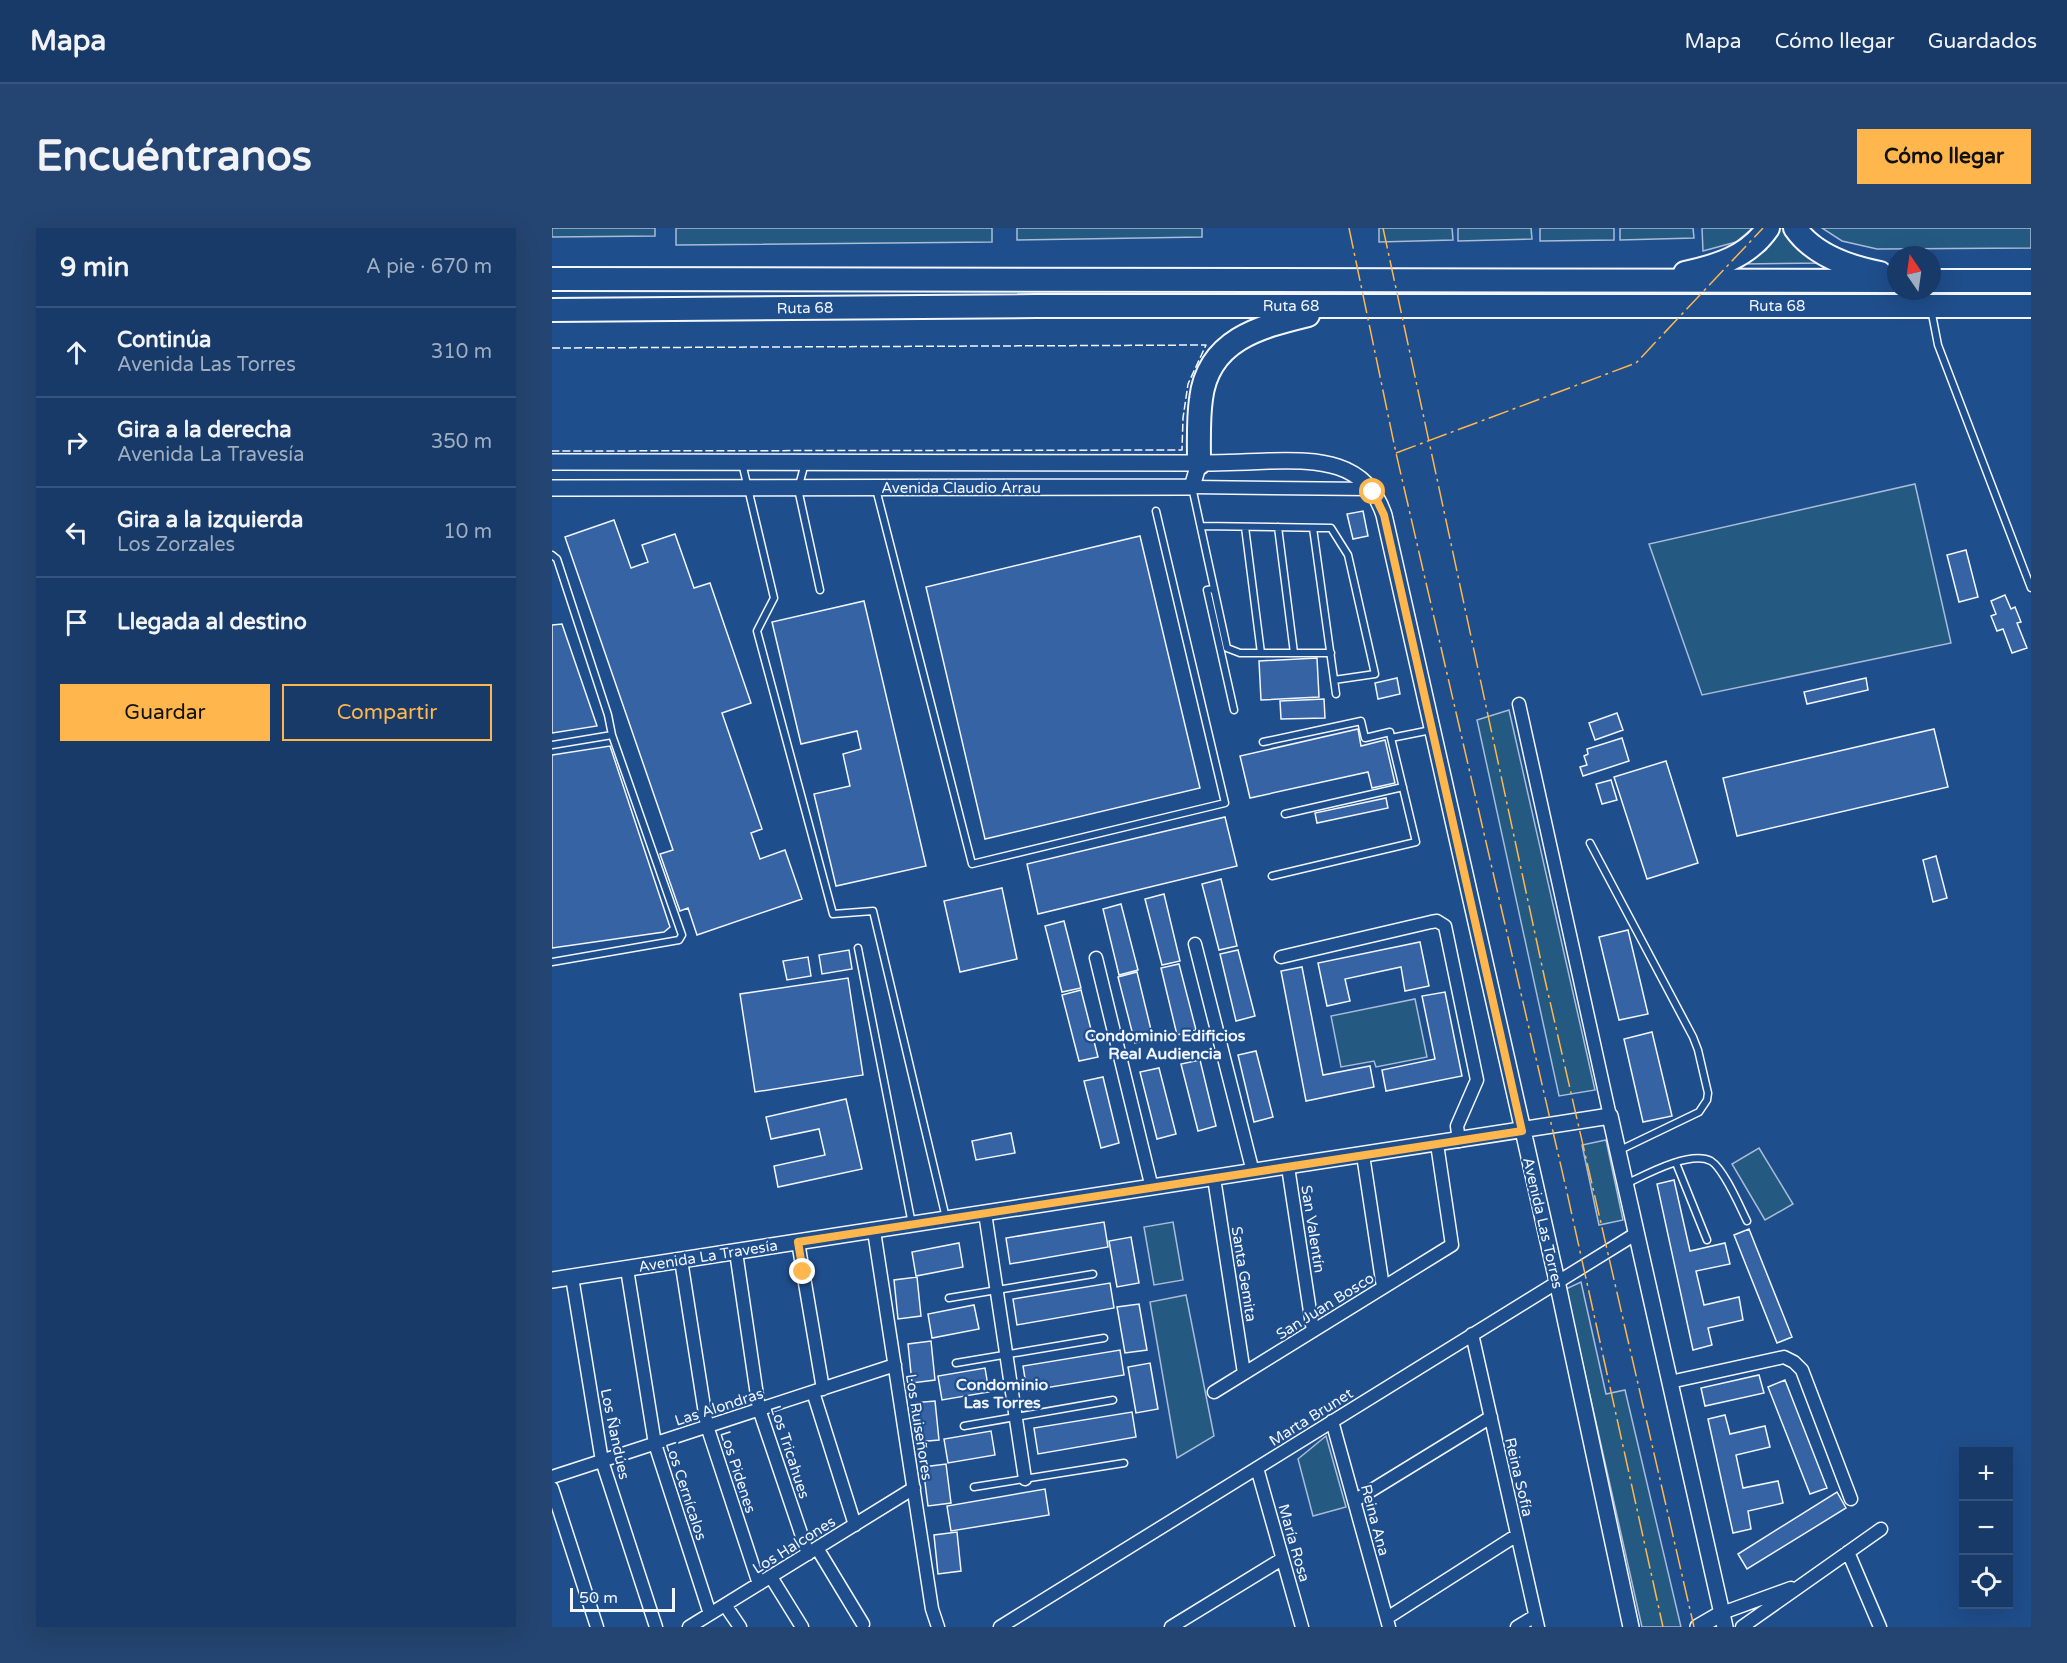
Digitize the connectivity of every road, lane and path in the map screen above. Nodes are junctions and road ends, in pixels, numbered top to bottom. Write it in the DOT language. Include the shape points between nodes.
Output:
graph roads {
  1 [pos="1768,228"];
  2 [pos="1795,228"];
  3 [pos="1887,274"];
  4 [pos="552,279"];
  5 [pos="1651,281"];
  6 [pos="1887,281"];
  7 [pos="1941,281"];
  8 [pos="2031,281"];
  9 [pos="1349,306"];
  10 [pos="1931,306"];
  11 [pos="2031,306"];
  12 [pos="552,310"];
  13 [pos="552,462"];
  14 [pos="742,462"];
  15 [pos="805,462"];
  16 [pos="1199,463"];
  17 [pos="1357,476"];
  18 [pos="1192,487"];
  19 [pos="552,488"];
  20 [pos="747,488"];
  21 [pos="876,488"];
  22 [pos="798,489"];
  23 [pos="1370,489"];
  24 [pos="1156,511"];
  25 [pos="1201,526"];
  26 [pos="1245,527"];
  27 [pos="1278,527"];
  28 [pos="1313,528"];
  29 [pos="552,555"];
  30 [pos="2031,588"];
  31 [pos="1214,589"];
  32 [pos="820,590"];
  33 [pos="1261,653"];
  34 [pos="1294,653"];
  35 [pos="1331,653"];
  36 [pos="1334,680"];
  37 [pos="1336,694"];
  38 [pos="1519,704"];
  39 [pos="1234,710"];
  40 [pos="1431,730"];
  41 [pos="612,735"];
  42 [pos="1391,738"];
  43 [pos="1263,742"];
  44 [pos="552,745"];
  45 [pos="1402,788"];
  46 [pos="1285,814"];
  47 [pos="1590,843"];
  48 [pos="1272,876"];
  49 [pos="1195,944"];
  50 [pos="858,948"];
  51 [pos="1281,957"];
  52 [pos="1096,958"];
  53 [pos="552,962"];
  54 [pos="1610,1116"];
  55 [pos="1522,1131"];
  56 [pos="1459,1141"];
  57 [pos="1437,1144"];
  58 [pos="1618,1150"];
  59 [pos="1363,1155"];
  60 [pos="1676,1163"];
  61 [pos="1288,1167"];
  62 [pos="1253,1172"];
  63 [pos="1214,1178"];
  64 [pos="1626,1184"];
  65 [pos="1152,1188"];
  66 [pos="985,1213"];
  67 [pos="946,1220"];
  68 [pos="1748,1221"];
  69 [pos="912,1225"];
  70 [pos="874,1231"];
  71 [pos="1637,1233"];
  72 [pos="1707,1240"];
  73 [pos="798,1242"];
  74 [pos="736,1252"];
  75 [pos="681,1260"];
  76 [pos="627,1269"];
  77 [pos="1093,1274"];
  78 [pos="572,1277"];
  79 [pos="552,1280"];
  80 [pos="1557,1281"];
  81 [pos="1383,1287"];
  82 [pos="996,1290"];
  83 [pos="949,1298"];
  84 [pos="1313,1331"];
  85 [pos="1472,1334"];
  86 [pos="1104,1338"];
  87 [pos="1006,1354"];
  88 [pos="956,1363"];
  89 [pos="895,1365"];
  90 [pos="1244,1373"];
  91 [pos="1670,1382"];
  92 [pos="818,1390"];
  93 [pos="1214,1392"];
  94 [pos="1113,1400"];
  95 [pos="759,1409"];
  96 [pos="1016,1417"];
  97 [pos="1491,1417"];
  98 [pos="1332,1421"];
  99 [pos="707,1426"];
  100 [pos="964,1426"];
  101 [pos="655,1444"];
  102 [pos="602,1461"];
  103 [pos="1124,1463"];
  104 [pos="1257,1468"];
  105 [pos="552,1477"];
  106 [pos="1025,1479"];
  107 [pos="552,1488"];
  108 [pos="914,1488"];
  109 [pos="974,1488"];
  110 [pos="1851,1499"];
  111 [pos="1354,1501"];
  112 [pos="855,1525"];
  113 [pos="1881,1529"];
  114 [pos="1517,1535"];
  115 [pos="812,1551"];
  116 [pos="1848,1552"];
  117 [pos="1282,1559"];
  118 [pos="771,1577"];
  119 [pos="1806,1582"];
  120 [pos="759,1584"];
  121 [pos="725,1605"];
  122 [pos="710,1614"];
  123 [pos="1724,1620"];
  124 [pos="1536,1621"];
  125 [pos="1388,1622"];
  126 [pos="863,1624"];
  127 [pos="597,1627"];
  128 [pos="657,1627"];
  129 [pos="689,1627"];
  130 [pos="740,1627"];
  131 [pos="802,1627"];
  132 [pos="938,1627"];
  133 [pos="1000,1627"];
  134 [pos="1171,1627"];
  135 [pos="1302,1627"];
  136 [pos="1517,1627"];
  137 [pos="1631,1627"];
  138 [pos="1698,1627"];
  139 [pos="1742,1627"];
  140 [pos="1880,1627"];
  1 -- 5 [label="highway" via="1755,244 1719,264"];
  2 -- 3 [label="highway" via="1826,255"];
  4 -- 5 [label="highway, Ruta 68"];
  5 -- 6 [label="highway, Ruta 68"];
  7 -- 8 [label="highway"];
  9 -- 10 [label="highway, Ruta 68"];
  9 -- 12 [label="highway, Ruta 68"];
  9 -- 16 [label="highway" via="1268,325 1242,336 1225,350 1210,369 1202,393"];
  10 -- 11 [label="highway, Ruta 68"];
  10 -- 30 [label="lane" via="1938,345"];
  13 -- 14 [label="street, Avenida Claudio Arrau"];
  14 -- 15 [label="street, Avenida Claudio Arrau"];
  14 -- 20 [label="lane"];
  15 -- 16 [label="street, Avenida Claudio Arrau"];
  15 -- 22 [label="lane"];
  16 -- 17 [label="street, Avenida Claudio Arrau" via="1306,461 1329,464"];
  16 -- 18 [label="street"];
  17 -- 23 [label="street, Avenida Las Torres"];
  18 -- 21 [label="street, Avenida Claudio Arrau"];
  18 -- 23 [label="street, Avenida Claudio Arrau"];
  18 -- 25 [label="lane"];
  19 -- 20 [label="street, Avenida Claudio Arrau"];
  20 -- 22 [label="street, Avenida Claudio Arrau"];
  20 -- 67 [label="lane" via="774,598 757,631 833,914 873,911"];
  21 -- 22 [label="street, Avenida Claudio Arrau"];
  21 -- 24 [label="lane" via="972,864 1225,803"];
  22 -- 32 [label="lane"];
  23 -- 40 [label="street, Avenida Las Torres" via="1384,515"];
  25 -- 26 [label="lane"];
  25 -- 31 [label="lane"];
  26 -- 27 [label="lane"];
  26 -- 33 [label="lane"];
  27 -- 28 [label="lane"];
  27 -- 34 [label="lane"];
  28 -- 35 [label="lane"];
  28 -- 36 [label="lane" via="1331,528 1348,555 1375,674"];
  29 -- 41 [label="lane"];
  31 -- 33 [label="lane" via="1227,648 1240,653"];
  31 -- 39 [label="lane" via="1207,590"];
  33 -- 34 [label="lane"];
  34 -- 35 [label="lane"];
  35 -- 36 [label="lane"];
  36 -- 37 [label="lane"];
  38 -- 54 [label="street"];
  40 -- 42 [label="lane"];
  40 -- 55 [label="street, Avenida Las Torres"];
  41 -- 44 [label="lane"];
  41 -- 53 [label="lane" via="682,935 679,940"];
  42 -- 43 [label="lane" via="1390,732 1365,738 1361,721"];
  42 -- 45 [label="lane"];
  45 -- 46 [label="lane"];
  45 -- 48 [label="lane" via="1416,842"];
  47 -- 58 [label="lane" via="1693,1036 1708,1093 1699,1112"];
  49 -- 62 [label="street"];
  50 -- 69 [label="lane"];
  51 -- 56 [label="street" via="1431,922 1444,926 1477,1080 1457,1126"];
  52 -- 65 [label="street"];
  54 -- 55 [label="street, Avenida La Travesía"];
  54 -- 58 [label="street"];
  55 -- 56 [label="street, Avenida La Travesía"];
  55 -- 80 [label="street, Avenida Las Torres"];
  56 -- 57 [label="street, Avenida La Travesía"];
  57 -- 59 [label="street, Avenida La Travesía"];
  57 -- 81 [label="street, San Juan Bosco" via="1452,1245"];
  58 -- 64 [label="street"];
  59 -- 61 [label="street, Avenida La Travesía"];
  59 -- 81 [label="street"];
  60 -- 64 [label="lane"];
  60 -- 68 [label="lane" via="1710,1161"];
  60 -- 72 [label="lane"];
  61 -- 62 [label="street, Avenida La Travesía"];
  61 -- 84 [label="street, San Valentín"];
  62 -- 63 [label="street, Avenida La Travesía"];
  63 -- 65 [label="street, Avenida La Travesía"];
  63 -- 90 [label="street, Santa Gemita"];
  64 -- 71 [label="street"];
  65 -- 66 [label="street, Avenida La Travesía"];
  66 -- 67 [label="street, Avenida La Travesía"];
  66 -- 82 [label="street"];
  67 -- 69 [label="street, Avenida La Travesía"];
  69 -- 70 [label="street, Avenida La Travesía"];
  70 -- 73 [label="street, Avenida La Travesía"];
  70 -- 89 [label="street, Los Ruiseñores"];
  71 -- 80 [label="street, Marta Brunet"];
  71 -- 91 [label="street"];
  73 -- 74 [label="street, Avenida La Travesía"];
  73 -- 92 [label="street"];
  74 -- 75 [label="street, Avenida La Travesía"];
  74 -- 95 [label="street, Los Tricahues"];
  75 -- 76 [label="street, Avenida La Travesía"];
  75 -- 99 [label="street, Los Pidenes"];
  76 -- 78 [label="street, Avenida La Travesía"];
  76 -- 101 [label="street, Los Cernícalos"];
  77 -- 82 [label="lane"];
  78 -- 79 [label="street, Avenida La Travesía"];
  78 -- 102 [label="street, Los Ñandúes"];
  80 -- 85 [label="street, Marta Brunet"];
  80 -- 137 [label="street, Avenida Las Torres"];
  81 -- 84 [label="street, San Juan Bosco"];
  82 -- 83 [label="lane"];
  82 -- 87 [label="street"];
  84 -- 90 [label="street, San Juan Bosco"];
  85 -- 97 [label="street, Reina Sofía"];
  85 -- 98 [label="street, Marta Brunet"];
  86 -- 87 [label="lane"];
  87 -- 88 [label="lane"];
  87 -- 96 [label="street"];
  89 -- 92 [label="street, Las Alondras"];
  89 -- 108 [label="street, Los Ruiseñores"];
  90 -- 93 [label="street, San Juan Bosco"];
  91 -- 110 [label="street" via="1784,1357 1794,1362 1802,1370"];
  91 -- 123 [label="street"];
  92 -- 95 [label="street, Las Alondras"];
  92 -- 112 [label="street"];
  94 -- 96 [label="lane"];
  95 -- 99 [label="street, Las Alondras"];
  95 -- 115 [label="street, Los Tricahues"];
  96 -- 100 [label="lane"];
  96 -- 106 [label="street"];
  97 -- 111 [label="street"];
  97 -- 114 [label="street, Reina Sofía"];
  98 -- 104 [label="street, Marta Brunet"];
  98 -- 111 [label="street, Reina Ana"];
  99 -- 101 [label="street, Las Alondras"];
  99 -- 120 [label="street, Los Pidenes"];
  101 -- 102 [label="street, Las Alondras"];
  101 -- 122 [label="street, Los Cernícalos"];
  102 -- 105 [label="street, Las Alondras"];
  102 -- 128 [label="street, Los Ñandúes"];
  103 -- 106 [label="lane"];
  104 -- 117 [label="street, María Rosa"];
  104 -- 133 [label="street, Marta Brunet"];
  106 -- 109 [label="lane"];
  107 -- 127 [label="street"];
  108 -- 112 [label="street, Los Halcones"];
  108 -- 132 [label="street, Los Ruiseñores"];
  111 -- 125 [label="street, Reina Ana"];
  112 -- 115 [label="street, Los Halcones"];
  113 -- 116 [label="street"];
  114 -- 124 [label="street, Reina Sofía"];
  114 -- 125 [label="street"];
  115 -- 118 [label="street, Los Halcones"];
  115 -- 126 [label="street, Los Tricahues"];
  116 -- 119 [label="street"];
  116 -- 140 [label="street"];
  117 -- 134 [label="street"];
  117 -- 135 [label="street, María Rosa"];
  118 -- 120 [label="street, Los Halcones"];
  118 -- 131 [label="street"];
  119 -- 123 [label="street"];
  119 -- 139 [label="street"];
  120 -- 121 [label="street, Los Halcones"];
  121 -- 122 [label="street, Los Halcones"];
  121 -- 130 [label="street"];
  122 -- 129 [label="street, Los Halcones"];
  123 -- 138 [label="street"];
  124 -- 136 [label="street"];
}
